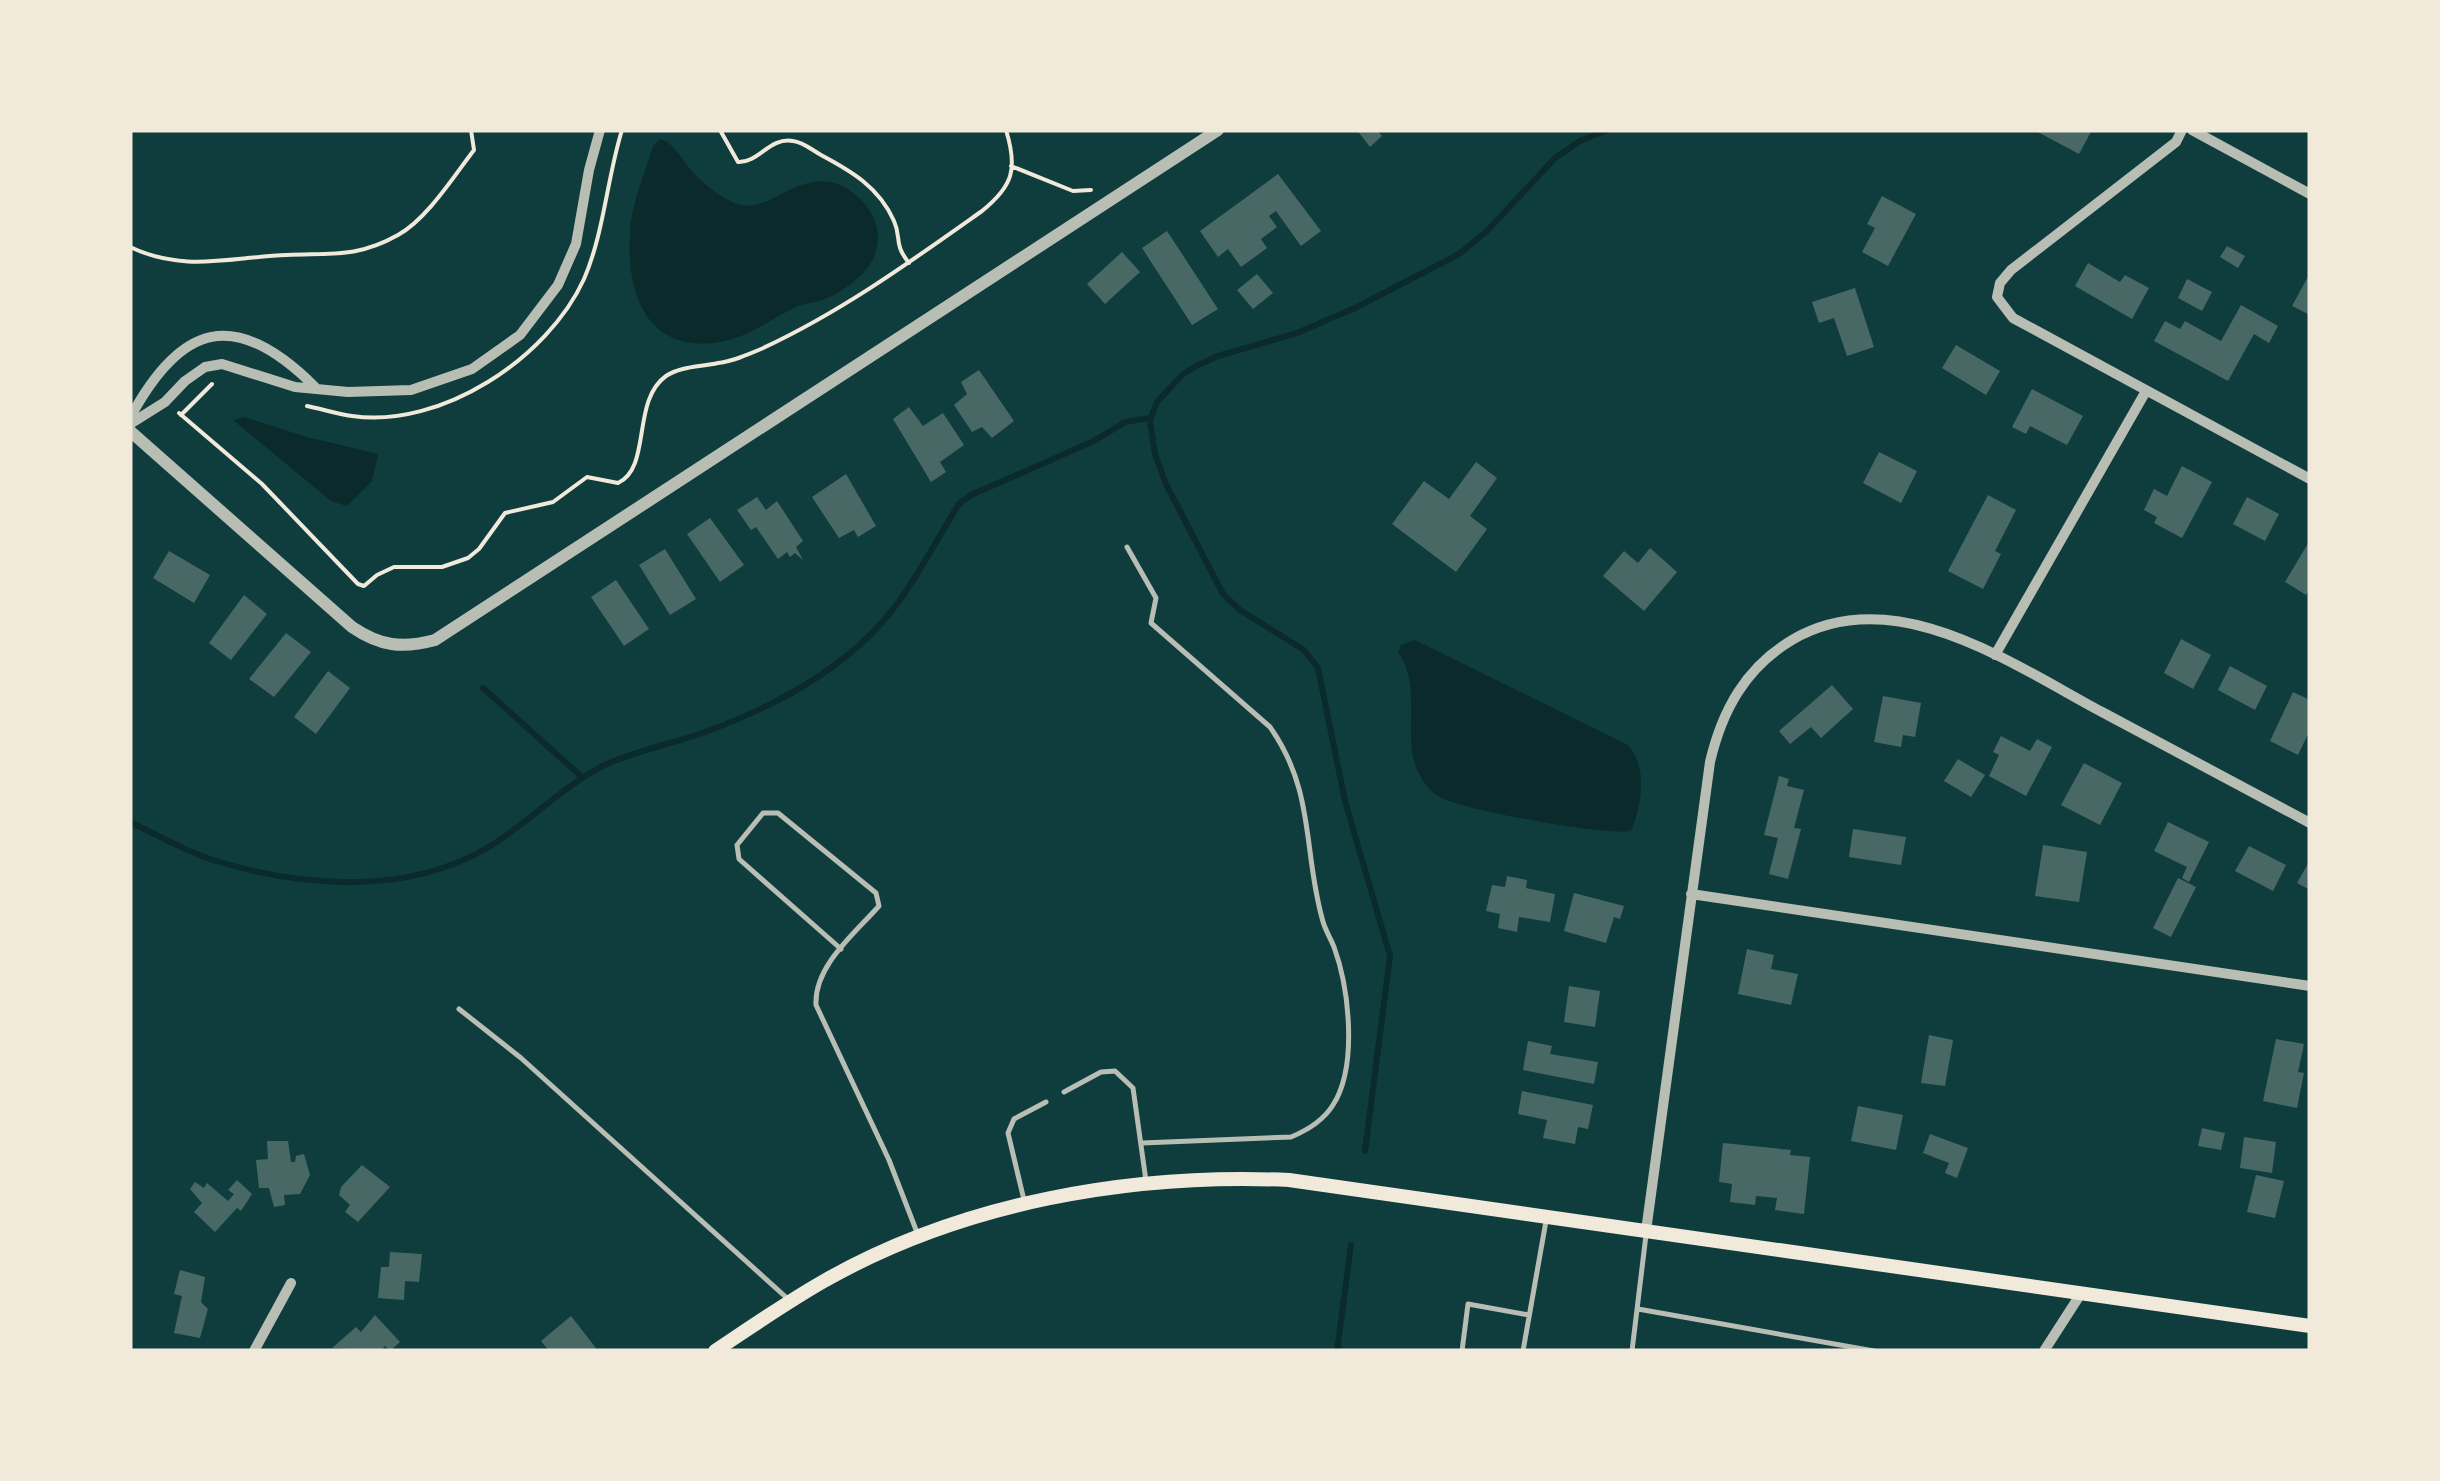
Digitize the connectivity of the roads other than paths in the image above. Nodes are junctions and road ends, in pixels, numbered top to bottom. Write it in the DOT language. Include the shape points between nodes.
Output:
graph roads {
  1 [pos="600,130"];
  2 [pos="1218,130"];
  3 [pos="2182,130"];
  4 [pos="2192,130"];
  5 [pos="2310,194"];
  6 [pos="315,388"];
  7 [pos="2146,391"];
  8 [pos="130,424"];
  9 [pos="2310,479"];
  10 [pos="1127,547"];
  11 [pos="1996,656"];
  12 [pos="2310,823"];
  13 [pos="1691,894"];
  14 [pos="842,948"];
  15 [pos="2310,986"];
  16 [pos="459,1009"];
  17 [pos="1064,1092"];
  18 [pos="1046,1102"];
  19 [pos="1142,1143"];
  20 [pos="1147,1184"];
  21 [pos="1024,1203"];
  22 [pos="1547,1216"];
  23 [pos="1646,1232"];
  24 [pos="920,1238"];
  25 [pos="291,1283"];
  26 [pos="2080,1295"];
  27 [pos="790,1302"];
  28 [pos="1638,1309"];
  29 [pos="1529,1315"];
  30 [pos="2310,1326"];
  31 [pos="254,1351"];
  32 [pos="714,1351"];
  33 [pos="1462,1351"];
  34 [pos="1524,1351"];
  35 [pos="1632,1351"];
  36 [pos="1874,1351"];
  37 [pos="2044,1351"];
  1 -- 6 [label="street" via="576,244 558,285 520,335 472,368 410,390"];
  2 -- 8 [label="street" via="435,640 413,646 372,641 352,627"];
  3 -- 7 [label="street" via="2176,142 2012,270 1997,297 2013,318"];
  4 -- 5 [label="street"];
  6 -- 8 [label="street" via="222,364 205,367"];
  6 -- 8 [label="street" via="253,342 227,336 196,340 167,361"];
  7 -- 9 [label="street"];
  7 -- 11 [label="street"];
  10 -- 19 [label="lane" via="1156,598 1151,624 1284,746 1301,786 1322,919 1349,1024 1334,1104 1310,1129 1291,1138"];
  11 -- 12 [label="street"];
  11 -- 13 [label="street" via="1921,626 1865,618 1806,632 1760,662 1717,734"];
  13 -- 15 [label="street"];
  13 -- 23 [label="street"];
  14 -- 14 [label="lane" via="879,906 876,893 778,813 763,814 737,845 739,860"];
  14 -- 24 [label="lane" via="816,990 816,1005"];
  16 -- 27 [label="lane"];
  17 -- 19 [label="lane" via="1115,1071 1133,1088"];
  18 -- 21 [label="lane" via="1014,1118 1008,1134"];
  19 -- 20 [label="lane"];
  20 -- 21 [label="main road"];
  20 -- 22 [label="main road" via="1289,1180"];
  21 -- 24 [label="main road"];
  22 -- 23 [label="main road"];
  22 -- 29 [label="lane"];
  23 -- 26 [label="main road"];
  23 -- 28 [label="lane"];
  24 -- 27 [label="main road"];
  25 -- 31 [label="street"];
  26 -- 30 [label="main road"];
  26 -- 37 [label="street"];
  27 -- 32 [label="main road"];
  28 -- 35 [label="lane"];
  28 -- 36 [label="lane"];
  29 -- 33 [label="lane" via="1468,1304"];
  29 -- 34 [label="lane"];
}
